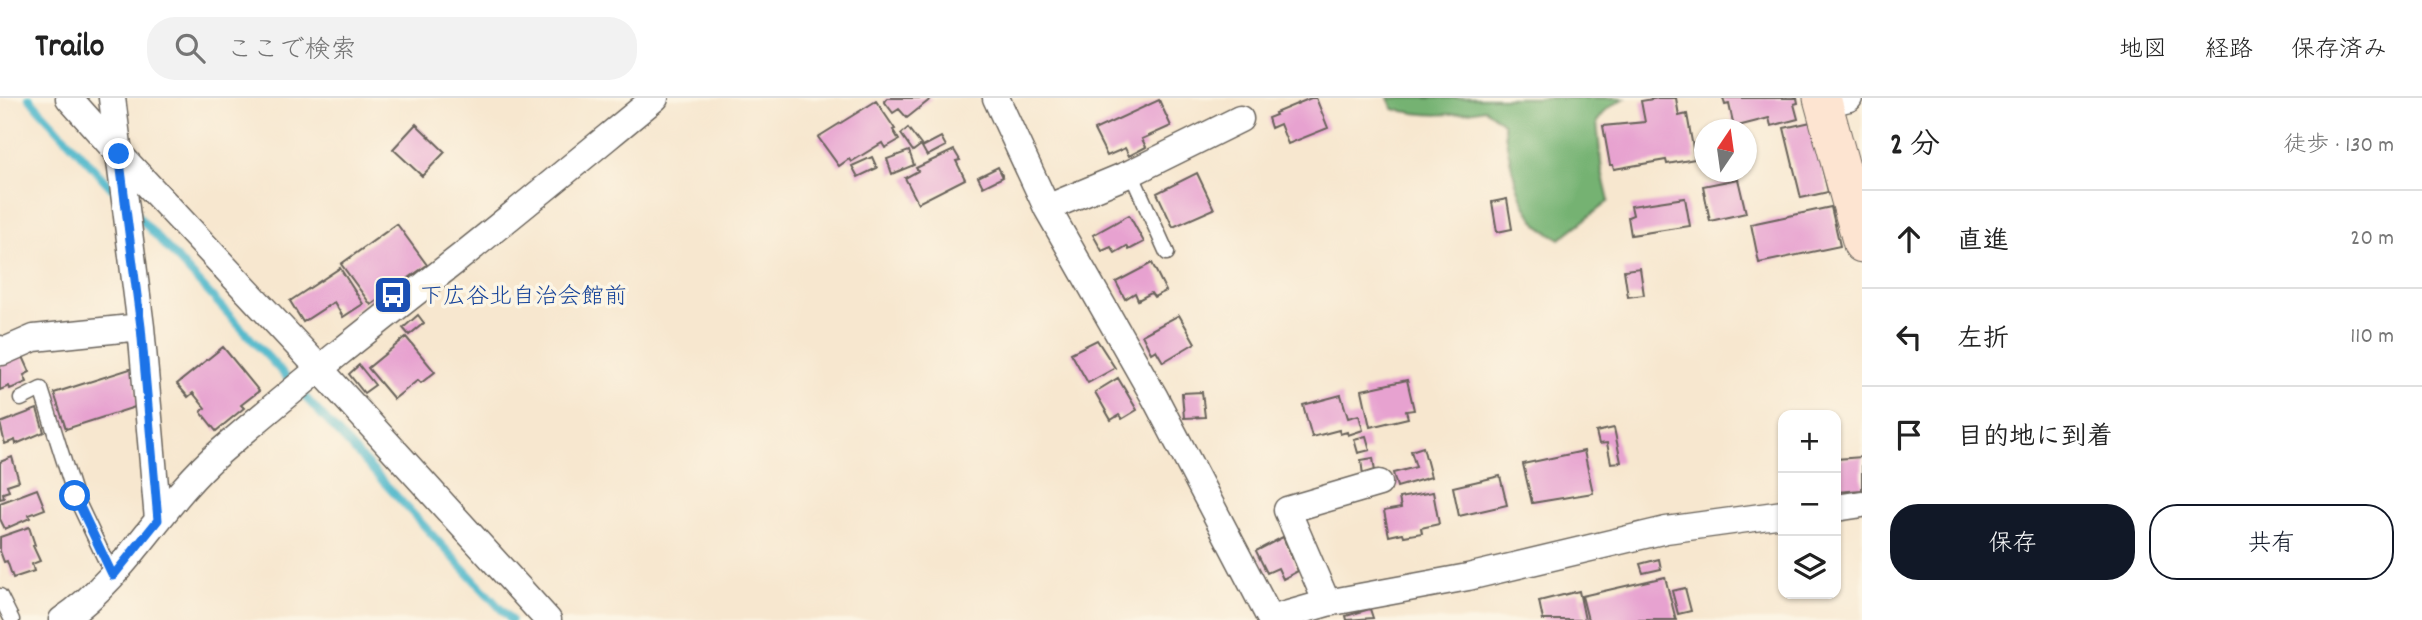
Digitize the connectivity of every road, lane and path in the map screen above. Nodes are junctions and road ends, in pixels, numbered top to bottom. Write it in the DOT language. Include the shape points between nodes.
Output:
graph roads {
  1 [pos="69,98"];
  2 [pos="112,98"];
  3 [pos="655,98"];
  4 [pos="996,98"];
  5 [pos="1832,100"];
  6 [pos="1240,119"];
  7 [pos="119,154"];
  8 [pos="1131,173"];
  9 [pos="1047,208"];
  10 [pos="1862,244"];
  11 [pos="1167,253"];
  12 [pos="141,327"];
  13 [pos="0,349"];
  14 [pos="320,368"];
  15 [pos="20,399"];
  16 [pos="1379,483"];
  17 [pos="1862,505"];
  18 [pos="1841,507"];
  19 [pos="1778,515"];
  20 [pos="158,520"];
  21 [pos="113,576"];
  22 [pos="0,596"];
  23 [pos="1327,603"];
  24 [pos="1271,619"];
  25 [pos="12,620"];
  26 [pos="62,620"];
  27 [pos="548,620"];
  1 -- 7 [label="street"];
  2 -- 7 [label="street"];
  3 -- 14 [label="street"];
  4 -- 9 [label="street"];
  5 -- 10 [label="main road"];
  6 -- 8 [label="street"];
  7 -- 12 [label="street"];
  7 -- 14 [label="street"];
  8 -- 9 [label="street"];
  8 -- 11 [label="lane"];
  9 -- 24 [label="street" via="1155,398"];
  12 -- 13 [label="street" via="34,338"];
  12 -- 20 [label="street"];
  14 -- 20 [label="street" via="219,453 183,487"];
  14 -- 27 [label="street"];
  15 -- 21 [label="lane" via="41,389 75,496"];
  16 -- 23 [label="street" via="1287,509"];
  17 -- 18 [label="street"];
  19 -- 23 [label="street" via="1666,530 1468,577"];
  20 -- 21 [label="street"];
  21 -- 26 [label="street"];
  22 -- 25 [label="lane"];
  23 -- 24 [label="street"];
}
